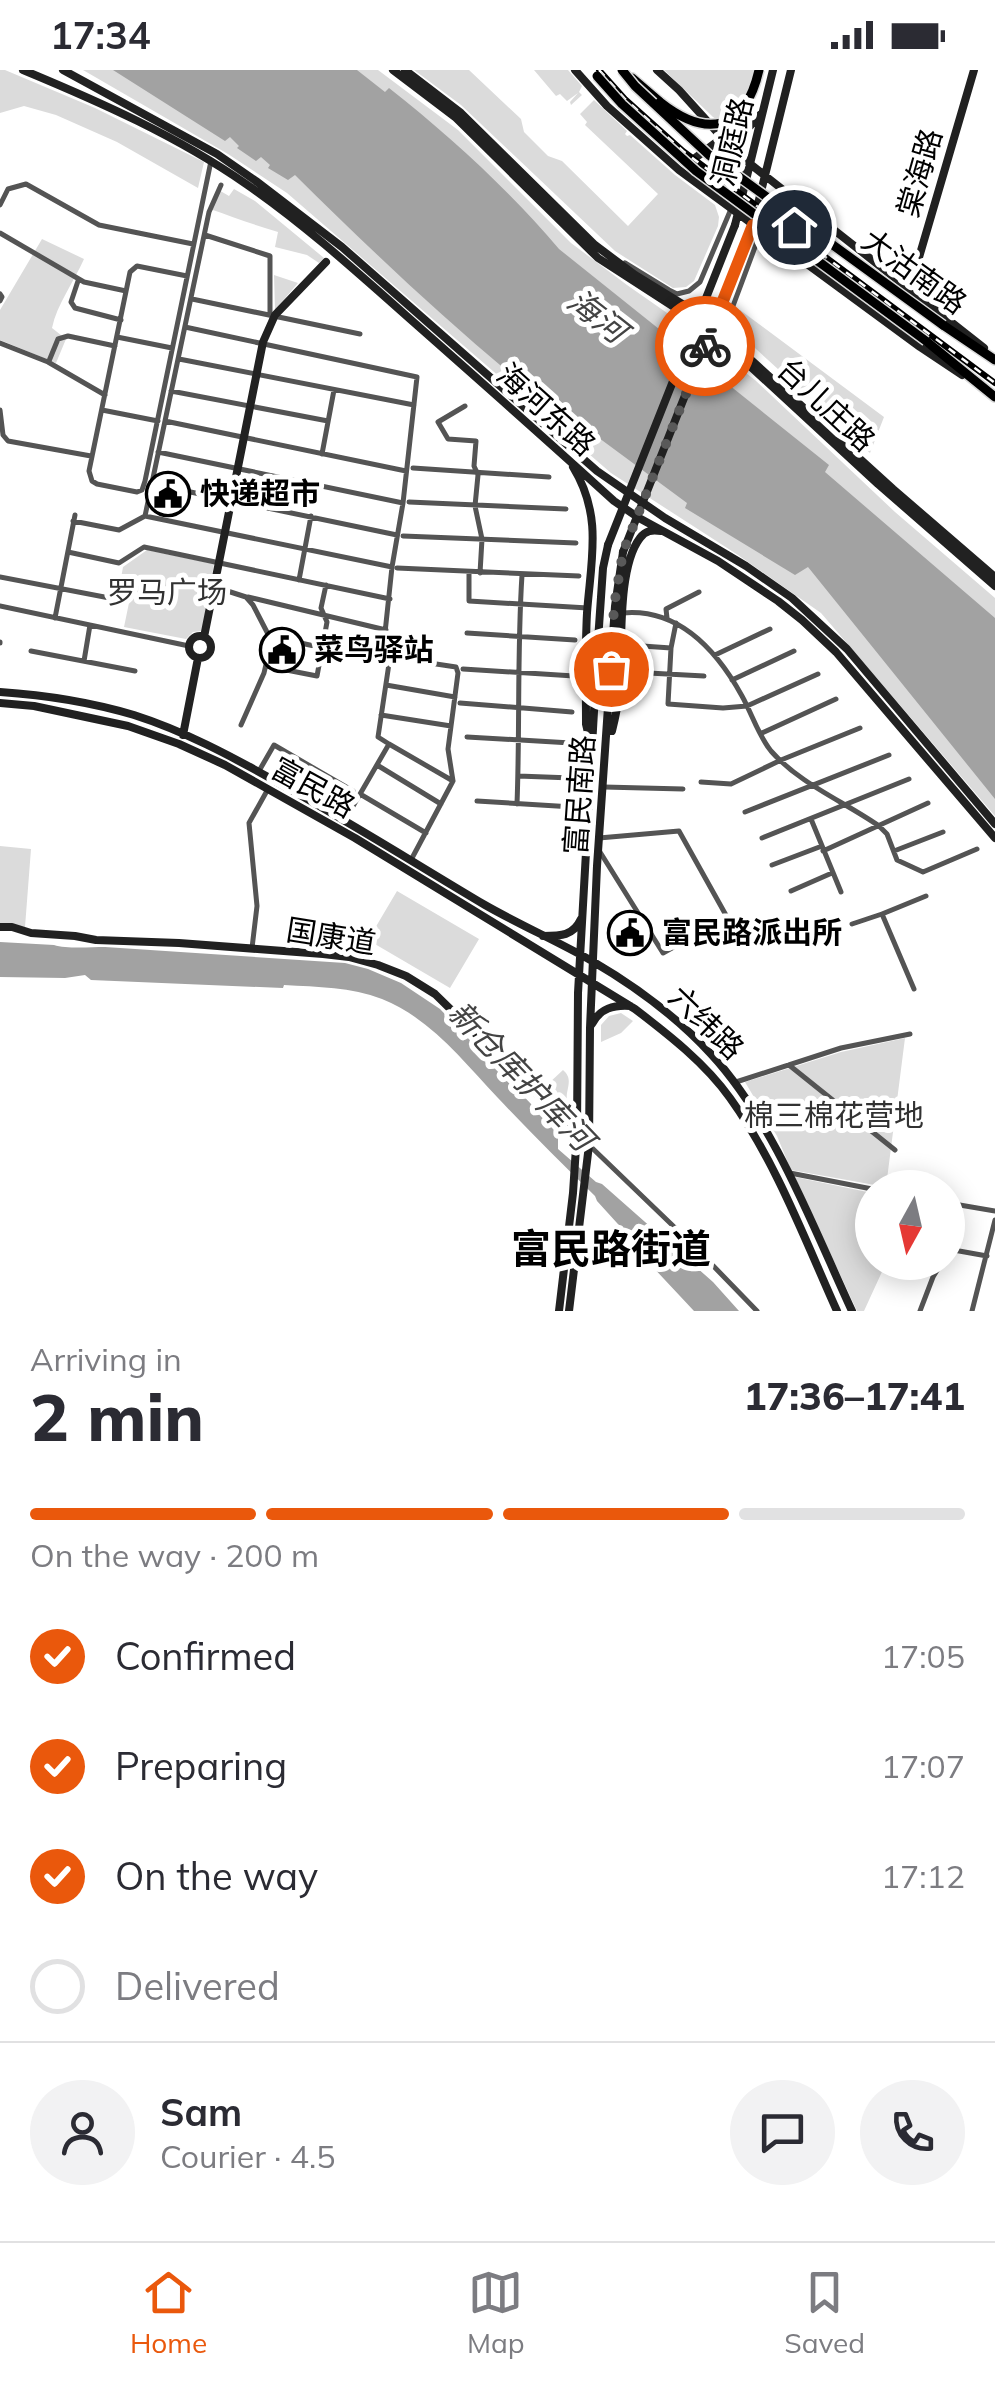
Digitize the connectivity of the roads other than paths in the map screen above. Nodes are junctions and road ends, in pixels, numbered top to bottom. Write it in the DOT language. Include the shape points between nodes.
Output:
graph roads {
  1 [pos="23,70"];
  2 [pos="63,70"];
  3 [pos="393,70"];
  4 [pos="405,70"];
  5 [pos="574,70"];
  6 [pos="591,70"];
  7 [pos="623,70"];
  8 [pos="656,70"];
  9 [pos="759,70"];
  10 [pos="774,70"];
  11 [pos="791,70"];
  12 [pos="974,70"];
  13 [pos="764,110"];
  14 [pos="722,138"];
  15 [pos="736,152"];
  16 [pos="211,161"];
  17 [pos="751,166"];
  18 [pos="680,170"];
  19 [pos="766,178"];
  20 [pos="221,185"];
  21 [pos="707,190"];
  22 [pos="0,206"];
  23 [pos="806,210"];
  24 [pos="735,212"];
  25 [pos="754,230"];
  26 [pos="0,233"];
  27 [pos="204,235"];
  28 [pos="193,244"];
  29 [pos="781,244"];
  30 [pos="595,245"];
  31 [pos="326,262"];
  32 [pos="187,276"];
  33 [pos="79,280"];
  34 [pos="910,288"];
  35 [pos="126,291"];
  36 [pos="0,294"];
  37 [pos="191,299"];
  38 [pos="0,301"];
  39 [pos="273,315"];
  40 [pos="120,320"];
  41 [pos="185,327"];
  42 [pos="732,332"];
  43 [pos="360,334"];
  44 [pos="117,337"];
  45 [pos="262,342"];
  46 [pos="0,343"];
  47 [pos="115,346"];
  48 [pos="172,348"];
  49 [pos="742,349"];
  50 [pos="179,359"];
  51 [pos="995,359"];
  52 [pos="48,362"];
  53 [pos="256,374"];
  54 [pos="334,390"];
  55 [pos="171,391"];
  56 [pos="105,395"];
  57 [pos="995,396"];
  58 [pos="414,405"];
  59 [pos="250,406"];
  60 [pos="466,406"];
  61 [pos="0,410"];
  62 [pos="102,410"];
  63 [pos="161,421"];
  64 [pos="328,421"];
  65 [pos="244,437"];
  66 [pos="158,452"];
  67 [pos="322,454"];
  68 [pos="92,456"];
  69 [pos="568,458"];
  70 [pos="238,468"];
  71 [pos="410,470"];
  72 [pos="477,472"];
  73 [pos="549,476"];
  74 [pos="152,484"];
  75 [pos="232,499"];
  76 [pos="406,503"];
  77 [pos="476,506"];
  78 [pos="566,509"];
  79 [pos="145,516"];
  80 [pos="311,516"];
  81 [pos="226,531"];
  82 [pos="670,533"];
  83 [pos="400,535"];
  84 [pos="482,539"];
  85 [pos="576,543"];
  86 [pos="608,545"];
  87 [pos="305,548"];
  88 [pos="68,552"];
  89 [pos="220,562"];
  90 [pos="395,568"];
  91 [pos="470,572"];
  92 [pos="480,573"];
  93 [pos="522,575"];
  94 [pos="579,576"];
  95 [pos="0,577"];
  96 [pos="995,577"];
  97 [pos="299,580"];
  98 [pos="326,586"];
  99 [pos="995,586"];
  100 [pos="214,587"];
  101 [pos="61,588"];
  102 [pos="699,592"];
  103 [pos="246,597"];
  104 [pos="390,599"];
  105 [pos="120,600"];
  106 [pos="520,605"];
  107 [pos="0,606"];
  108 [pos="588,608"];
  109 [pos="623,613"];
  110 [pos="324,616"];
  111 [pos="55,618"];
  112 [pos="666,618"];
  113 [pos="676,623"];
  114 [pos="90,625"];
  115 [pos="386,630"];
  116 [pos="770,630"];
  117 [pos="468,634"];
  118 [pos="269,636"];
  119 [pos="518,636"];
  120 [pos="204,638"];
  121 [pos="575,640"];
  122 [pos="189,646"];
  123 [pos="628,646"];
  124 [pos="322,648"];
  125 [pos="671,648"];
  126 [pos="32,651"];
  127 [pos="794,651"];
  128 [pos="716,654"];
  129 [pos="198,658"];
  130 [pos="84,662"];
  131 [pos="266,666"];
  132 [pos="464,669"];
  133 [pos="135,671"];
  134 [pos="518,672"];
  135 [pos="630,672"];
  136 [pos="670,674"];
  137 [pos="818,674"];
  138 [pos="574,676"];
  139 [pos="704,676"];
  140 [pos="732,680"];
  141 [pos="386,685"];
  142 [pos="0,692"];
  143 [pos="836,699"];
  144 [pos="457,700"];
  145 [pos="0,703"];
  146 [pos="747,706"];
  147 [pos="519,707"];
  148 [pos="572,712"];
  149 [pos="381,715"];
  150 [pos="241,724"];
  151 [pos="451,726"];
  152 [pos="860,728"];
  153 [pos="184,733"];
  154 [pos="760,734"];
  155 [pos="467,736"];
  156 [pos="520,740"];
  157 [pos="570,743"];
  158 [pos="179,744"];
  159 [pos="389,744"];
  160 [pos="592,747"];
  161 [pos="606,747"];
  162 [pos="889,755"];
  163 [pos="781,760"];
  164 [pos="377,766"];
  165 [pos="258,772"];
  166 [pos="518,776"];
  167 [pos="572,778"];
  168 [pos="909,780"];
  169 [pos="453,781"];
  170 [pos="700,782"];
  171 [pos="813,785"];
  172 [pos="604,786"];
  173 [pos="268,788"];
  174 [pos="684,789"];
  175 [pos="356,793"];
  176 [pos="477,801"];
  177 [pos="928,803"];
  178 [pos="441,804"];
  179 [pos="517,804"];
  180 [pos="847,805"];
  181 [pos="589,808"];
  182 [pos="745,812"];
  183 [pos="811,819"];
  184 [pos="344,820"];
  185 [pos="995,824"];
  186 [pos="879,826"];
  187 [pos="943,832"];
  188 [pos="426,834"];
  189 [pos="600,838"];
  190 [pos="762,838"];
  191 [pos="995,838"];
  192 [pos="822,849"];
  193 [pos="976,849"];
  194 [pos="598,850"];
  195 [pos="894,851"];
  196 [pos="412,860"];
  197 [pos="772,865"];
  198 [pos="832,873"];
  199 [pos="791,891"];
  200 [pos="841,892"];
  201 [pos="926,896"];
  202 [pos="882,914"];
  203 [pos="583,915"];
  204 [pos="852,924"];
  205 [pos="0,927"];
  206 [pos="542,936"];
  207 [pos="252,948"];
  208 [pos="580,955"];
  209 [pos="594,962"];
  210 [pos="579,974"];
  211 [pos="593,982"];
  212 [pos="914,989"];
  213 [pos="630,1006"];
  214 [pos="590,1028"];
  215 [pos="910,1034"];
  216 [pos="789,1065"];
  217 [pos="736,1082"];
  218 [pos="576,1132"];
  219 [pos="590,1144"];
  220 [pos="894,1150"];
  221 [pos="787,1172"];
  222 [pos="855,1186"];
  223 [pos="965,1206"];
  224 [pos="995,1211"];
  225 [pos="995,1220"];
  226 [pos="965,1252"];
  227 [pos="986,1256"];
  228 [pos="932,1280"];
  229 [pos="558,1311"];
  230 [pos="569,1311"];
  231 [pos="757,1311"];
  232 [pos="838,1311"];
  233 [pos="852,1311"];
  234 [pos="920,1311"];
  235 [pos="972,1311"];
  1 -- 16 [label="main road, 海河东路"];
  2 -- 185 [label="main road, 海河东路" via="256,181 597,470 792,598 847,650"];
  3 -- 99 [label="main road, 台儿庄路" via="455,117 598,258 738,355"];
  4 -- 30 [label="main road, 台儿庄路" via="460,113"];
  5 -- 18 [label="main road"];
  6 -- 57 [label="highway, 大沽南路, bridge" via="696,171"];
  7 -- 9 [label="highway, bridge" via="676,115 715,124 745,107"];
  7 -- 51 [label="highway, 大沽南路, bridge" via="709,155"];
  8 -- 14 [label="main road"];
  10 -- 13 [label="main road, 洞庭路"];
  11 -- 19 [label="main road, 洞庭路"];
  12 -- 34 [label="main road, 棠海路"];
  13 -- 14 [label="main road" via="750,126"];
  13 -- 17 [label="main road, 洞庭路"];
  14 -- 15 [label="main road"];
  14 -- 18 [label="main road"];
  15 -- 17 [label="main road"];
  15 -- 21 [label="main road" via="741,170 733,188"];
  16 -- 28 [label="street"];
  16 -- 69 [label="main road, 海河东路" via="334,253"];
  17 -- 19 [label="main road"];
  17 -- 24 [label="main road, 洞庭路"];
  18 -- 21 [label="main road"];
  19 -- 23 [label="main road"];
  19 -- 25 [label="main road, 洞庭路"];
  20 -- 27 [label="street"];
  21 -- 24 [label="main road"];
  22 -- 28 [label="street" via="8,189 26,184 100,225"];
  23 -- 29 [label="main road"];
  23 -- 34 [label="main road"];
  24 -- 25 [label="main road"];
  24 -- 30 [label="street" via="700,282 684,293"];
  24 -- 86 [label="main road, 洞庭路, bridge" via="736,225"];
  25 -- 29 [label="main road"];
  25 -- 42 [label="street" via="730,314"];
  25 -- 161 [label="main road, 富民南路, bridge" via="623,552"];
  26 -- 33 [label="street"];
  27 -- 37 [label="street"];
  27 -- 39 [label="street" via="270,256"];
  28 -- 32 [label="street"];
  29 -- 57 [label="main road"];
  30 -- 49 [label="main road, 台儿庄路"];
  31 -- 39 [label="main road"];
  32 -- 35 [label="street" via="137,266"];
  32 -- 48 [label="street"];
  33 -- 35 [label="street"];
  33 -- 40 [label="street" via="75,308"];
  34 -- 51 [label="main road"];
  35 -- 40 [label="street"];
  36 -- 38 [label="street"];
  37 -- 39 [label="street"];
  37 -- 41 [label="street"];
  39 -- 43 [label="street"];
  39 -- 45 [label="main road"];
  40 -- 44 [label="street"];
  41 -- 45 [label="street"];
  41 -- 50 [label="street"];
  42 -- 49 [label="main road"];
  44 -- 47 [label="street"];
  44 -- 48 [label="street"];
  45 -- 53 [label="main road"];
  45 -- 58 [label="street" via="417,377"];
  46 -- 52 [label="street"];
  47 -- 52 [label="street" via="68,336 58,340"];
  47 -- 56 [label="street"];
  48 -- 63 [label="street"];
  49 -- 96 [label="main road, 台儿庄路"];
  50 -- 53 [label="street"];
  50 -- 55 [label="street"];
  52 -- 56 [label="street"];
  53 -- 54 [label="street"];
  53 -- 59 [label="main road"];
  54 -- 58 [label="street"];
  54 -- 64 [label="street"];
  55 -- 59 [label="street"];
  55 -- 63 [label="street"];
  56 -- 62 [label="street"];
  58 -- 71 [label="street"];
  59 -- 64 [label="street"];
  59 -- 65 [label="main road"];
  60 -- 72 [label="street" via="438,422 448,439 476,442"];
  61 -- 68 [label="street" via="8,441"];
  62 -- 63 [label="street"];
  62 -- 68 [label="street"];
  63 -- 65 [label="street"];
  63 -- 66 [label="street"];
  63 -- 68 [label="street" via="142,490 92,482"];
  64 -- 67 [label="street"];
  65 -- 67 [label="street"];
  65 -- 70 [label="main road"];
  66 -- 70 [label="street"];
  66 -- 74 [label="street"];
  67 -- 71 [label="street"];
  69 -- 82 [label="main road, 海河东路" via="614,501"];
  69 -- 108 [label="main road" via="594,522"];
  70 -- 75 [label="main road"];
  70 -- 76 [label="street"];
  71 -- 72 [label="street"];
  71 -- 76 [label="street"];
  72 -- 73 [label="street"];
  72 -- 77 [label="street"];
  74 -- 75 [label="street"];
  74 -- 79 [label="street"];
  75 -- 80 [label="street"];
  75 -- 81 [label="main road"];
  76 -- 77 [label="street"];
  76 -- 83 [label="street"];
  77 -- 78 [label="street"];
  77 -- 84 [label="street"];
  79 -- 81 [label="street"];
  79 -- 88 [label="street" via="119,530 74,518"];
  80 -- 83 [label="street"];
  80 -- 87 [label="street"];
  81 -- 87 [label="street"];
  81 -- 89 [label="main road"];
  82 -- 109 [label="main road" via="649,530 638,542"];
  82 -- 191 [label="main road, 海河东路" via="802,620"];
  83 -- 84 [label="street"];
  83 -- 90 [label="street"];
  84 -- 85 [label="street"];
  84 -- 92 [label="street"];
  86 -- 160 [label="main road, 富民南路"];
  87 -- 90 [label="street"];
  87 -- 97 [label="street"];
  88 -- 89 [label="street" via="120,564 144,547"];
  88 -- 101 [label="street"];
  89 -- 97 [label="street"];
  89 -- 100 [label="main road"];
  90 -- 91 [label="street"];
  90 -- 104 [label="street"];
  91 -- 92 [label="street"];
  91 -- 106 [label="street" via="469,601"];
  92 -- 93 [label="street"];
  93 -- 94 [label="street"];
  93 -- 106 [label="street"];
  95 -- 101 [label="street"];
  97 -- 98 [label="street"];
  98 -- 104 [label="street"];
  98 -- 110 [label="street"];
  100 -- 103 [label="street"];
  100 -- 120 [label="main road"];
  101 -- 105 [label="street"];
  101 -- 111 [label="street"];
  102 -- 112 [label="street" via="666,608"];
  103 -- 110 [label="street"];
  103 -- 118 [label="street"];
  104 -- 115 [label="street"];
  106 -- 108 [label="street"];
  106 -- 119 [label="street"];
  107 -- 111 [label="street"];
  108 -- 160 [label="main road" via="586,724"];
  109 -- 112 [label="street"];
  109 -- 161 [label="main road" via="619,693"];
  110 -- 115 [label="street"];
  110 -- 124 [label="street"];
  111 -- 114 [label="street"];
  112 -- 113 [label="street"];
  113 -- 125 [label="street"];
  113 -- 128 [label="street"];
  114 -- 122 [label="street"];
  114 -- 130 [label="street"];
  115 -- 124 [label="street" via="382,661"];
  116 -- 128 [label="street"];
  117 -- 119 [label="street"];
  118 -- 124 [label="street"];
  118 -- 131 [label="street"];
  119 -- 121 [label="street"];
  119 -- 134 [label="street"];
  120 -- 122 [label="main road"];
  120 -- 129 [label="main road" via="211,649"];
  122 -- 129 [label="main road"];
  123 -- 125 [label="street"];
  124 -- 131 [label="street" via="317,676"];
  125 -- 136 [label="street"];
  126 -- 130 [label="street"];
  127 -- 140 [label="street"];
  128 -- 140 [label="street"];
  129 -- 153 [label="main road"];
  130 -- 133 [label="street"];
  131 -- 150 [label="street"];
  132 -- 134 [label="street"];
  134 -- 138 [label="street"];
  134 -- 147 [label="street"];
  135 -- 136 [label="street"];
  136 -- 139 [label="street"];
  136 -- 146 [label="street" via="668,704"];
  137 -- 146 [label="street"];
  140 -- 146 [label="street"];
  141 -- 144 [label="street"];
  141 -- 144 [label="street" via="390,657 456,667"];
  141 -- 149 [label="street"];
  142 -- 153 [label="main road, 富民路" via="95,705"];
  143 -- 154 [label="street"];
  144 -- 147 [label="street"];
  144 -- 151 [label="street"];
  145 -- 158 [label="main road, 富民路" via="90,716"];
  146 -- 154 [label="street"];
  147 -- 148 [label="street"];
  147 -- 156 [label="street"];
  149 -- 151 [label="street"];
  149 -- 159 [label="street" via="378,736"];
  151 -- 169 [label="street"];
  152 -- 163 [label="street"];
  153 -- 158 [label="main road"];
  153 -- 165 [label="main road, 富民路"];
  154 -- 163 [label="street"];
  155 -- 156 [label="street"];
  156 -- 157 [label="street"];
  156 -- 166 [label="street"];
  158 -- 173 [label="main road, 富民路"];
  159 -- 164 [label="street"];
  159 -- 169 [label="street"];
  160 -- 181 [label="main road, 富民南路"];
  161 -- 172 [label="main road, 富民南路"];
  162 -- 171 [label="street"];
  163 -- 170 [label="street" via="731,784"];
  163 -- 171 [label="street"];
  164 -- 175 [label="street"];
  164 -- 178 [label="street"];
  165 -- 175 [label="street" via="274,744"];
  165 -- 184 [label="main road, 富民路"];
  166 -- 167 [label="street"];
  166 -- 179 [label="street"];
  168 -- 180 [label="street"];
  169 -- 178 [label="street"];
  171 -- 180 [label="street"];
  171 -- 182 [label="street"];
  172 -- 174 [label="street"];
  172 -- 189 [label="main road, 富民南路"];
  173 -- 207 [label="street" via="250,822 257,906"];
  173 -- 210 [label="main road, 富民路"];
  175 -- 184 [label="street"];
  175 -- 188 [label="street"];
  176 -- 179 [label="street"];
  177 -- 186 [label="street"];
  178 -- 188 [label="street"];
  179 -- 181 [label="street"];
  180 -- 183 [label="street"];
  180 -- 186 [label="street"];
  181 -- 203 [label="main road, 富民南路"];
  183 -- 190 [label="street"];
  183 -- 192 [label="street"];
  184 -- 196 [label="main road, 富民路"];
  186 -- 192 [label="street"];
  186 -- 195 [label="street"];
  187 -- 195 [label="street"];
  188 -- 196 [label="street"];
  189 -- 194 [label="main road, 富民南路"];
  189 -- 194 [label="street" via="680,831 727,917 663,953"];
  192 -- 197 [label="street"];
  192 -- 198 [label="street"];
  193 -- 195 [label="street" via="923,872 897,860"];
  194 -- 209 [label="main road, 富民南路"];
  196 -- 206 [label="main road, 富民路"];
  198 -- 199 [label="street"];
  198 -- 200 [label="street"];
  201 -- 202 [label="street"];
  202 -- 204 [label="street"];
  202 -- 212 [label="street"];
  203 -- 206 [label="main road" via="574,931"];
  203 -- 208 [label="main road"];
  205 -- 207 [label="main road, 国康道"];
  206 -- 208 [label="main road, 富民路"];
  207 -- 218 [label="main road, 国康道" via="349,957 406,976 435,994"];
  208 -- 209 [label="main road, 六纬路"];
  208 -- 210 [label="main road"];
  209 -- 211 [label="main road, 富民南路"];
  209 -- 217 [label="main road, 六纬路" via="654,1002"];
  210 -- 211 [label="main road, 富民路"];
  210 -- 218 [label="main road"];
  211 -- 213 [label="main road, 六纬路"];
  211 -- 214 [label="main road"];
  213 -- 214 [label="main road" via="601,1012"];
  213 -- 232 [label="main road, 六纬路" via="677,1041 730,1098"];
  214 -- 219 [label="main road"];
  215 -- 216 [label="street"];
  216 -- 217 [label="street"];
  216 -- 220 [label="street"];
  217 -- 221 [label="main road, 六纬路"];
  218 -- 219 [label="main road, 国康道"];
  218 -- 229 [label="main road"];
  219 -- 230 [label="main road"];
  219 -- 231 [label="street"];
  221 -- 222 [label="street"];
  221 -- 233 [label="main road, 六纬路"];
  223 -- 224 [label="street"];
  225 -- 227 [label="street"];
  226 -- 227 [label="street"];
  227 -- 235 [label="street"];
  228 -- 234 [label="street"];
}
